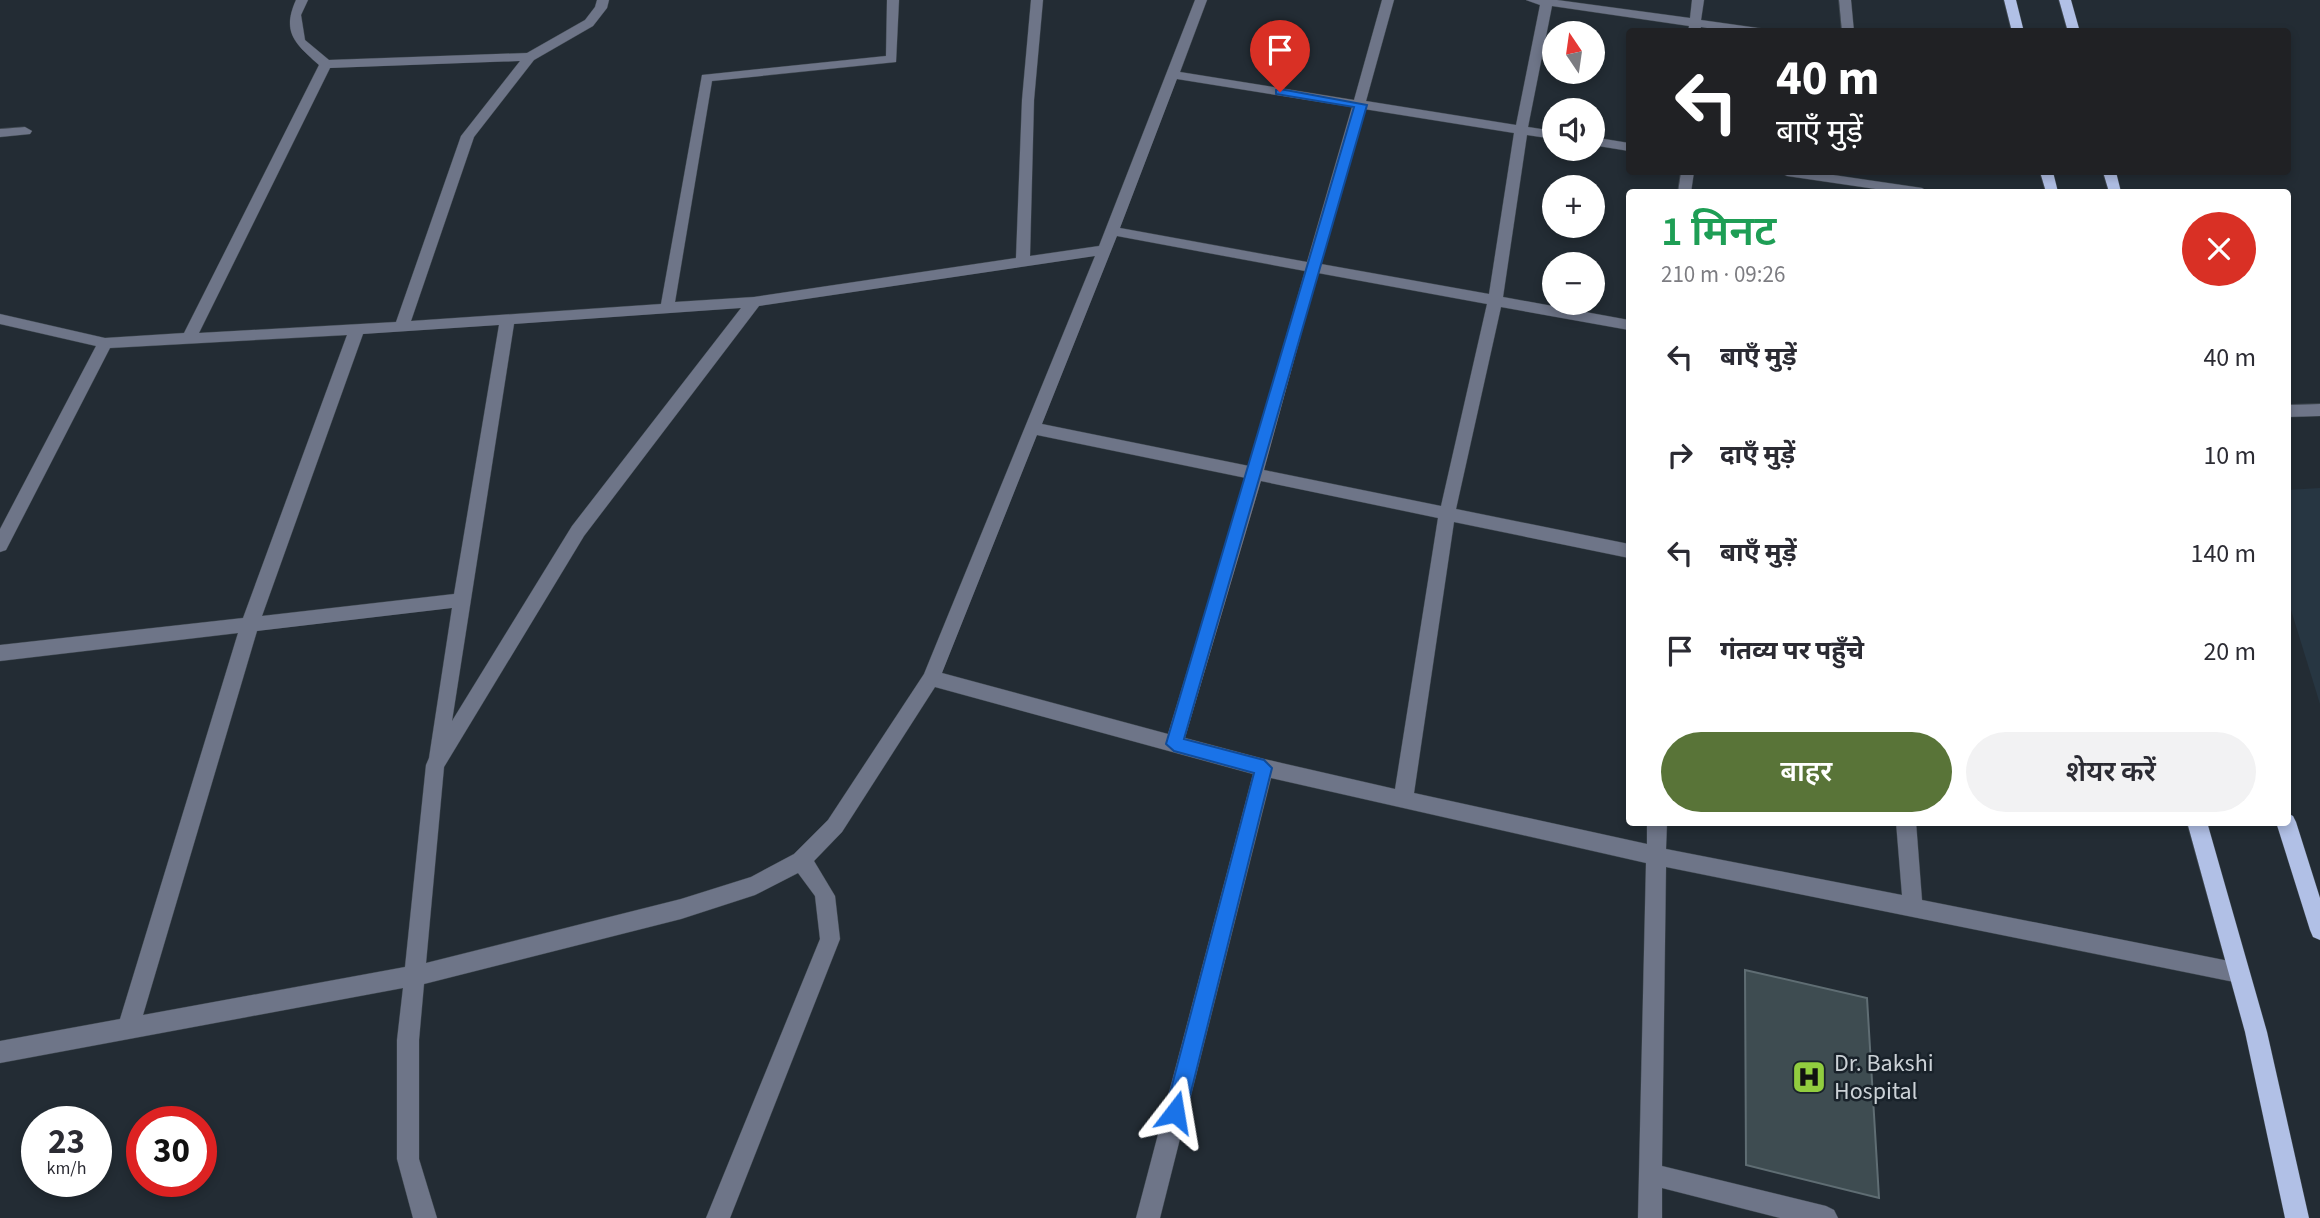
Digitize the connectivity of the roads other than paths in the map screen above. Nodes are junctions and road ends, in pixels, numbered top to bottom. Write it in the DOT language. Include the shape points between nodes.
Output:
graph roads {
  1 [pos="302,0"];
  2 [pos="603,0"];
  3 [pos="894,0"];
  4 [pos="1037,0"];
  5 [pos="1201,0"];
  6 [pos="1388,0"];
  7 [pos="1698,0"];
  8 [pos="1845,0"];
  9 [pos="2010,0"];
  10 [pos="2065,0"];
  11 [pos="1542,1"];
  12 [pos="1695,27"];
  13 [pos="1848,28"];
  14 [pos="2017,28"];
  15 [pos="2073,28"];
  16 [pos="530,57"];
  17 [pos="326,64"];
  18 [pos="1173,75"];
  19 [pos="1361,105"];
  20 [pos="1521,130"];
  21 [pos="25,131"];
  22 [pos="0,133"];
  23 [pos="1542,133"];
  24 [pos="1605,143"];
  25 [pos="1626,147"];
  26 [pos="1809,175"];
  27 [pos="1859,182"];
  28 [pos="1903,189"];
  29 [pos="1112,231"];
  30 [pos="1104,250"];
  31 [pos="1023,264"];
  32 [pos="1313,267"];
  33 [pos="1495,301"];
  34 [pos="754,302"];
  35 [pos="667,309"];
  36 [pos="0,319"];
  37 [pos="507,320"];
  38 [pos="1626,325"];
  39 [pos="402,327"];
  40 [pos="357,329"];
  41 [pos="189,338"];
  42 [pos="105,342"];
  43 [pos="2320,410"];
  44 [pos="2291,411"];
  45 [pos="1032,428"];
  46 [pos="1255,474"];
  47 [pos="1447,514"];
  48 [pos="0,545"];
  49 [pos="1626,550"];
  50 [pos="462,600"];
  51 [pos="250,624"];
  52 [pos="0,653"];
  53 [pos="931,678"];
  54 [pos="1174,744"];
  55 [pos="435,765"];
  56 [pos="1264,768"];
  57 [pos="1403,799"];
  58 [pos="1657,826"];
  59 [pos="1906,826"];
  60 [pos="2198,826"];
  61 [pos="2287,826"];
  62 [pos="1657,856"];
  63 [pos="801,862"];
  64 [pos="1913,908"];
  65 [pos="2320,930"];
  66 [pos="2239,974"];
  67 [pos="414,976"];
  68 [pos="128,1029"];
  69 [pos="0,1052"];
  70 [pos="1650,1174"];
  71 [pos="425,1218"];
  72 [pos="718,1218"];
  73 [pos="1148,1218"];
  74 [pos="1650,1218"];
  75 [pos="1826,1218"];
  76 [pos="2297,1218"];
  1 -- 17 [label="street" via="295,15 299,41"];
  2 -- 16 [label="street" via="589,23"];
  3 -- 35 [label="street" via="892,60 706,78"];
  4 -- 31 [label="street" via="1028,100"];
  5 -- 18 [label="street"];
  6 -- 19 [label="street"];
  7 -- 12 [label="street"];
  8 -- 13 [label="street"];
  9 -- 14 [label="main road"];
  10 -- 15 [label="main road"];
  11 -- 12 [label="street"];
  11 -- 20 [label="street"];
  16 -- 17 [label="street"];
  16 -- 39 [label="street" via="468,136"];
  17 -- 41 [label="street"];
  18 -- 19 [label="street"];
  18 -- 29 [label="street"];
  19 -- 20 [label="street"];
  19 -- 32 [label="street"];
  20 -- 23 [label="street"];
  20 -- 33 [label="street"];
  21 -- 22 [label="street"];
  24 -- 25 [label="street"];
  26 -- 27 [label="street"];
  27 -- 28 [label="street"];
  29 -- 30 [label="street"];
  29 -- 32 [label="street"];
  30 -- 31 [label="street"];
  30 -- 45 [label="street"];
  31 -- 34 [label="street"];
  32 -- 33 [label="street"];
  32 -- 46 [label="street"];
  33 -- 38 [label="street"];
  33 -- 47 [label="street"];
  34 -- 35 [label="street"];
  34 -- 55 [label="street" via="578,531"];
  35 -- 37 [label="street"];
  36 -- 42 [label="street"];
  37 -- 39 [label="street"];
  37 -- 50 [label="street"];
  39 -- 40 [label="street"];
  40 -- 41 [label="street"];
  40 -- 51 [label="street"];
  41 -- 42 [label="street"];
  42 -- 48 [label="street"];
  43 -- 44 [label="street"];
  45 -- 46 [label="street"];
  45 -- 53 [label="street"];
  46 -- 47 [label="street"];
  46 -- 54 [label="street"];
  47 -- 49 [label="street"];
  47 -- 57 [label="street"];
  50 -- 51 [label="street"];
  50 -- 55 [label="street"];
  51 -- 52 [label="street"];
  51 -- 68 [label="street"];
  53 -- 54 [label="street"];
  53 -- 63 [label="street" via="835,826"];
  54 -- 56 [label="street"];
  55 -- 67 [label="street"];
  56 -- 57 [label="street"];
  56 -- 73 [label="street"];
  57 -- 62 [label="street"];
  58 -- 62 [label="street"];
  59 -- 64 [label="street"];
  60 -- 66 [label="main road"];
  61 -- 65 [label="main road"];
  62 -- 64 [label="street"];
  62 -- 70 [label="street"];
  63 -- 67 [label="street" via="755,885 681,909"];
  63 -- 72 [label="street" via="821,883 830,908 830,939"];
  64 -- 66 [label="street"];
  66 -- 76 [label="main road"];
  67 -- 68 [label="street"];
  67 -- 71 [label="street" via="408,1040 408,1159"];
  68 -- 69 [label="street"];
  70 -- 74 [label="street"];
  70 -- 75 [label="street"];
}
